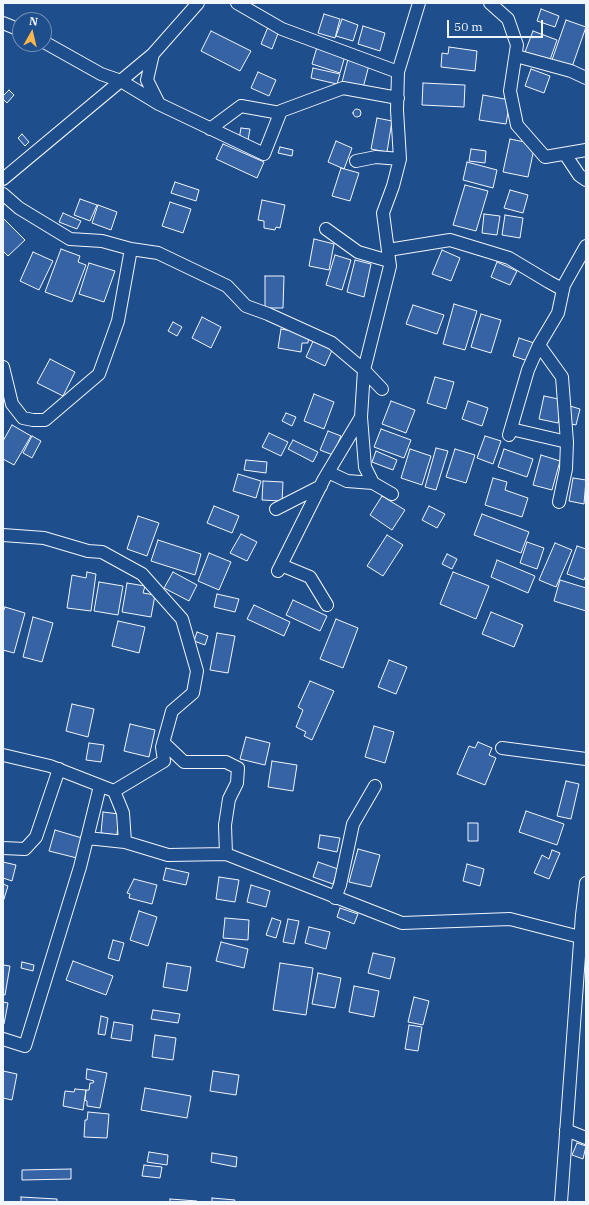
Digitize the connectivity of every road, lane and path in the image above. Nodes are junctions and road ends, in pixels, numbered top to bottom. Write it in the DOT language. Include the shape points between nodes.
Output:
graph roads {
  1 [pos="198,3"];
  2 [pos="237,3"];
  3 [pos="430,3"];
  4 [pos="490,3"];
  5 [pos="418,7"];
  6 [pos="52,46"];
  7 [pos="153,54"];
  8 [pos="516,56"];
  9 [pos="398,72"];
  10 [pos="586,78"];
  11 [pos="121,81"];
  12 [pos="398,98"];
  13 [pos="159,104"];
  14 [pos="280,113"];
  15 [pos="210,129"];
  16 [pos="586,150"];
  17 [pos="565,154"];
  18 [pos="400,159"];
  19 [pos="356,161"];
  20 [pos="3,179"];
  21 [pos="586,180"];
  22 [pos="3,194"];
  23 [pos="326,229"];
  24 [pos="586,246"];
  25 [pos="131,249"];
  26 [pos="388,256"];
  27 [pos="564,286"];
  28 [pos="539,346"];
  29 [pos="3,367"];
  30 [pos="364,370"];
  31 [pos="382,389"];
  32 [pos="360,417"];
  33 [pos="566,442"];
  34 [pos="328,472"];
  35 [pos="373,483"];
  36 [pos="320,486"];
  37 [pos="392,494"];
  38 [pos="559,502"];
  39 [pos="276,509"];
  40 [pos="3,534"];
  41 [pos="328,605"];
  42 [pos="164,743"];
  43 [pos="502,748"];
  44 [pos="3,754"];
  45 [pos="586,759"];
  46 [pos="59,770"];
  47 [pos="100,786"];
  48 [pos="376,786"];
  49 [pos="114,791"];
  50 [pos="87,838"];
  51 [pos="125,842"];
  52 [pos="3,848"];
  53 [pos="226,854"];
  54 [pos="586,883"];
  55 [pos="335,898"];
  56 [pos="584,915"];
  57 [pos="580,937"];
  58 [pos="3,1040"];
  59 [pos="566,1130"];
  60 [pos="586,1138"];
  61 [pos="560,1202"];
  1 -- 7 [label="street"];
  2 -- 9 [label="street" via="282,29"];
  3 -- 5 [label="street"];
  4 -- 8 [label="street" via="508,19 517,45"];
  5 -- 9 [label="street"];
  6 -- 11 [label="street" via="101,74"];
  7 -- 11 [label="street"];
  7 -- 13 [label="street" via="147,80"];
  8 -- 10 [label="street" via="571,71"];
  8 -- 17 [label="street" via="510,91 517,124 545,157"];
  9 -- 12 [label="street"];
  11 -- 13 [label="street"];
  11 -- 20 [label="street"];
  12 -- 14 [label="street" via="343,88"];
  12 -- 18 [label="street"];
  13 -- 15 [label="street"];
  14 -- 15 [label="street" via="241,106"];
  14 -- 15 [label="street" via="264,154"];
  16 -- 17 [label="street"];
  17 -- 21 [label="street" via="579,175"];
  18 -- 19 [label="street" via="376,157"];
  18 -- 26 [label="street" via="383,213"];
  22 -- 25 [label="street" via="20,208 70,239 102,241"];
  23 -- 26 [label="street" via="358,252"];
  24 -- 27 [label="street"];
  25 -- 29 [label="street" via="118,321 100,374 44,420 33,420 23,418 12,404"];
  25 -- 30 [label="street" via="158,253 227,286 246,306 321,337"];
  26 -- 27 [label="street" via="450,240 509,258 560,288"];
  26 -- 30 [label="street" via="387,284"];
  27 -- 28 [label="street" via="558,313"];
  28 -- 33 [label="street" via="562,377"];
  28 -- 33 [label="street" via="528,370 510,432"];
  30 -- 31 [label="street"];
  30 -- 32 [label="street"];
  32 -- 34 [label="street"];
  32 -- 35 [label="street" via="365,466"];
  33 -- 38 [label="street" via="566,469"];
  34 -- 35 [label="street" via="347,481"];
  34 -- 36 [label="street"];
  35 -- 37 [label="street"];
  36 -- 39 [label="street"];
  36 -- 41 [label="street" via="279,568 310,577"];
  40 -- 42 [label="street" via="44,538 88,551 102,552 142,574 182,620 197,671 193,693 172,711"];
  42 -- 49 [label="street" via="164,761"];
  42 -- 53 [label="street" via="184,762 226,762 238,768 237,783 229,799"];
  43 -- 45 [label="street"];
  44 -- 46 [label="street"];
  46 -- 47 [label="street"];
  46 -- 52 [label="street" via="36,837 25,849"];
  47 -- 49 [label="street"];
  47 -- 50 [label="street"];
  48 -- 55 [label="street" via="353,824"];
  49 -- 51 [label="street" via="123,813"];
  50 -- 51 [label="street"];
  50 -- 58 [label="street" via="24,1046"];
  51 -- 53 [label="street" via="168,855"];
  53 -- 55 [label="street"];
  54 -- 56 [label="street"];
  55 -- 57 [label="street" via="402,923 510,919"];
  56 -- 57 [label="street"];
  57 -- 59 [label="street"];
  59 -- 60 [label="street"];
  59 -- 61 [label="street"];
}
